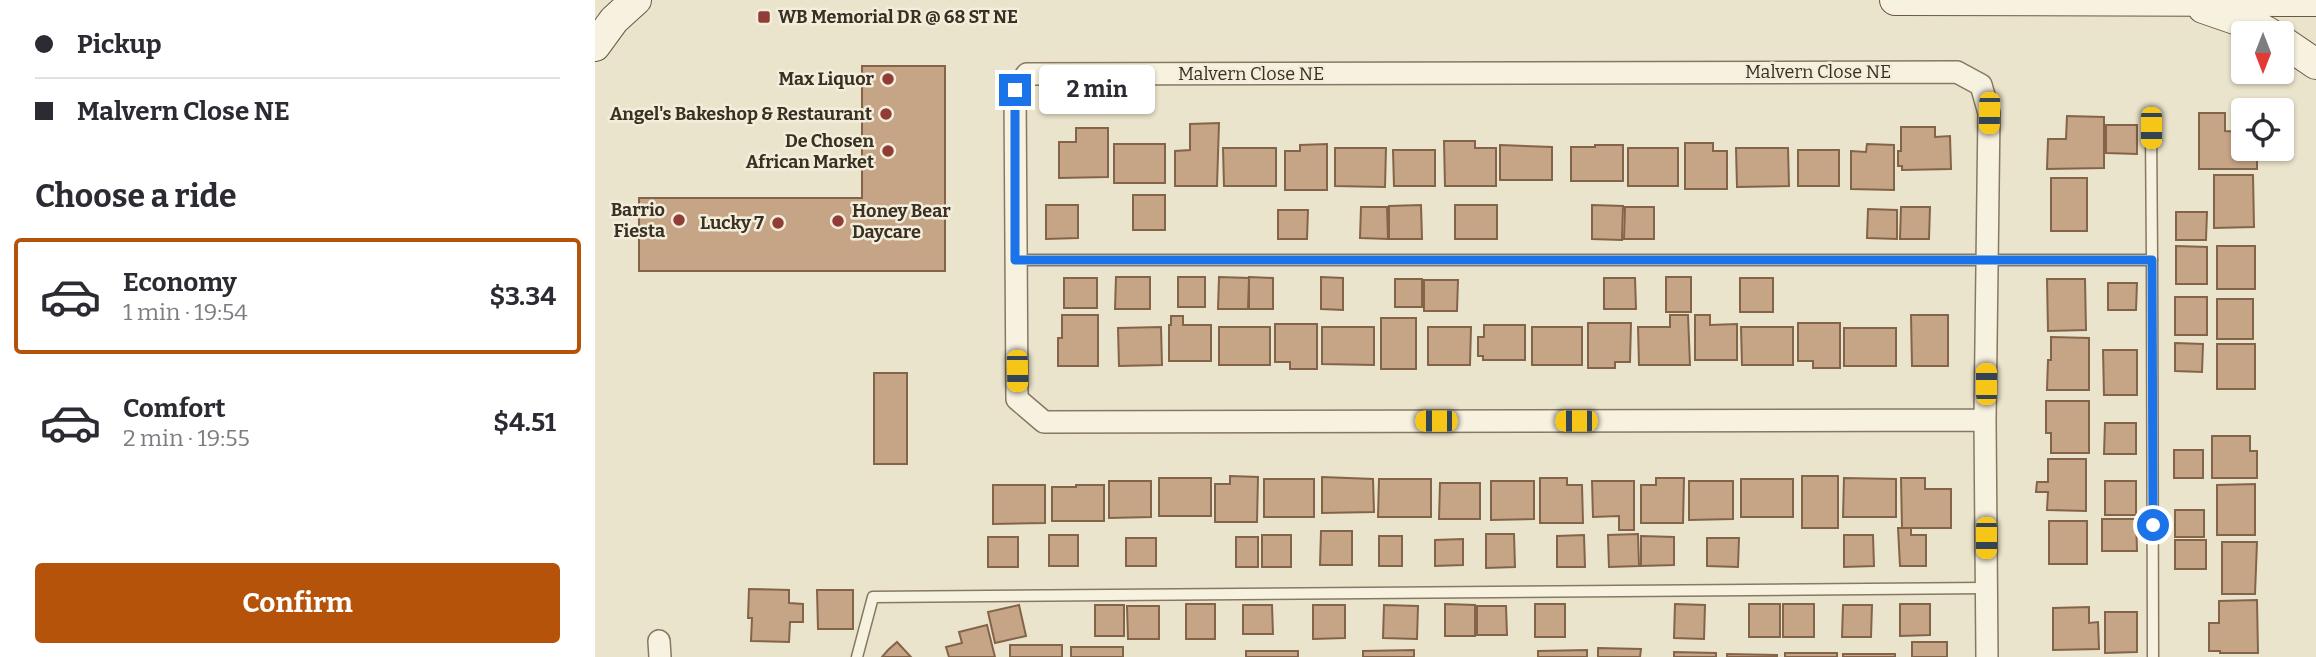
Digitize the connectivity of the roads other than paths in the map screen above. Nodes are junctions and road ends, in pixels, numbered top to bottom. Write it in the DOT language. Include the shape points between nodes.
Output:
graph roads {
  1 [pos="636,0"];
  2 [pos="1895,0"];
  3 [pos="2180,0"];
  4 [pos="2316,1"];
  5 [pos="2241,21"];
  6 [pos="595,46"];
  7 [pos="2294,49"];
  8 [pos="2316,64"];
  9 [pos="2151,128"];
  10 [pos="1015,260"];
  11 [pos="1987,260"];
  12 [pos="2152,260"];
  13 [pos="1985,419"];
  14 [pos="1986,588"];
  15 [pos="857,657"];
  16 [pos="1987,657"];
  17 [pos="2153,657"];
  1 -- 6 [label="main road"];
  2 -- 3 [label="main road"];
  3 -- 4 [label="main road"];
  3 -- 5 [label="main road"];
  7 -- 8 [label="main road"];
  9 -- 12 [label="lane"];
  10 -- 11 [label="lane"];
  10 -- 11 [label="street, Malvern Close NE" via="1015,90 1027,74 1957,72 1981,85 1989,113"];
  10 -- 13 [label="street, Malvern Close NE" via="1017,399 1044,422"];
  11 -- 12 [label="lane"];
  11 -- 13 [label="street, Malvern Close NE"];
  12 -- 17 [label="lane"];
  13 -- 14 [label="street, Malvern Close NE"];
  14 -- 15 [label="lane" via="873,597"];
  14 -- 16 [label="street, Malvern Close NE"];
}
